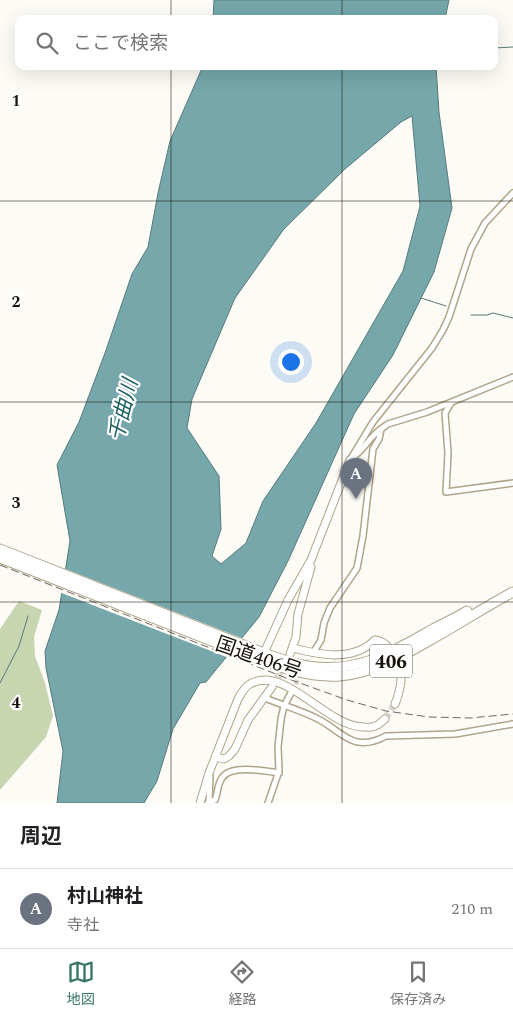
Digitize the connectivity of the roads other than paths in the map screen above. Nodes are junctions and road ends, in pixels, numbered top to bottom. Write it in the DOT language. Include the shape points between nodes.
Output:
graph roads {
  1 [pos="513,193"];
  2 [pos="513,377"];
  3 [pos="451,403"];
  4 [pos="381,429"];
  5 [pos="350,460"];
  6 [pos="513,483"];
  7 [pos="0,549"];
  8 [pos="0,558"];
  9 [pos="311,560"];
  10 [pos="513,585"];
  11 [pos="513,592"];
  12 [pos="259,654"];
  13 [pos="311,656"];
  14 [pos="393,656"];
  15 [pos="272,687"];
  16 [pos="290,694"];
  17 [pos="265,698"];
  18 [pos="395,704"];
  19 [pos="284,706"];
  20 [pos="385,719"];
  21 [pos="513,724"];
  22 [pos="216,757"];
  23 [pos="209,773"];
  24 [pos="279,773"];
  25 [pos="200,803"];
  26 [pos="208,803"];
  27 [pos="268,803"];
  1 -- 5 [label="street" via="485,223 471,250 443,330 373,422"];
  2 -- 3 [label="street"];
  3 -- 4 [label="street"];
  3 -- 6 [label="street" via="445,413 446,492"];
  4 -- 5 [label="street"];
  4 -- 13 [label="street" via="374,449 357,568 330,608 321,640"];
  5 -- 9 [label="street"];
  7 -- 12 [label="highway, 国道406号 / 406"];
  8 -- 12 [label="highway, 国道406号 / 406"];
  9 -- 12 [label="street"];
  9 -- 13 [label="street" via="313,563 298,614 292,651"];
  10 -- 14 [label="highway, 国道406号 / 406"];
  11 -- 14 [label="highway, 国道406号 / 406" via="403,656"];
  12 -- 14 [label="highway, 国道406号 / 406" via="292,663 329,667 354,666"];
  13 -- 14 [label="street" via="350,654 375,640 386,645"];
  14 -- 18 [label="street" via="401,680"];
  15 -- 17 [label="street"];
  16 -- 19 [label="street"];
  17 -- 19 [label="street"];
  17 -- 22 [label="street" via="248,720 229,756"];
  19 -- 21 [label="street" via="315,718 353,741 365,743 386,736 455,734"];
  19 -- 24 [label="street" via="278,747"];
  20 -- 22 [label="street" via="374,727 357,727 339,721 299,692 268,680 258,681 245,688 238,699"];
  22 -- 23 [label="street"];
  23 -- 25 [label="street"];
  23 -- 26 [label="street"];
  24 -- 26 [label="street" via="227,772 218,785 215,800"];
  24 -- 27 [label="street"];
}
